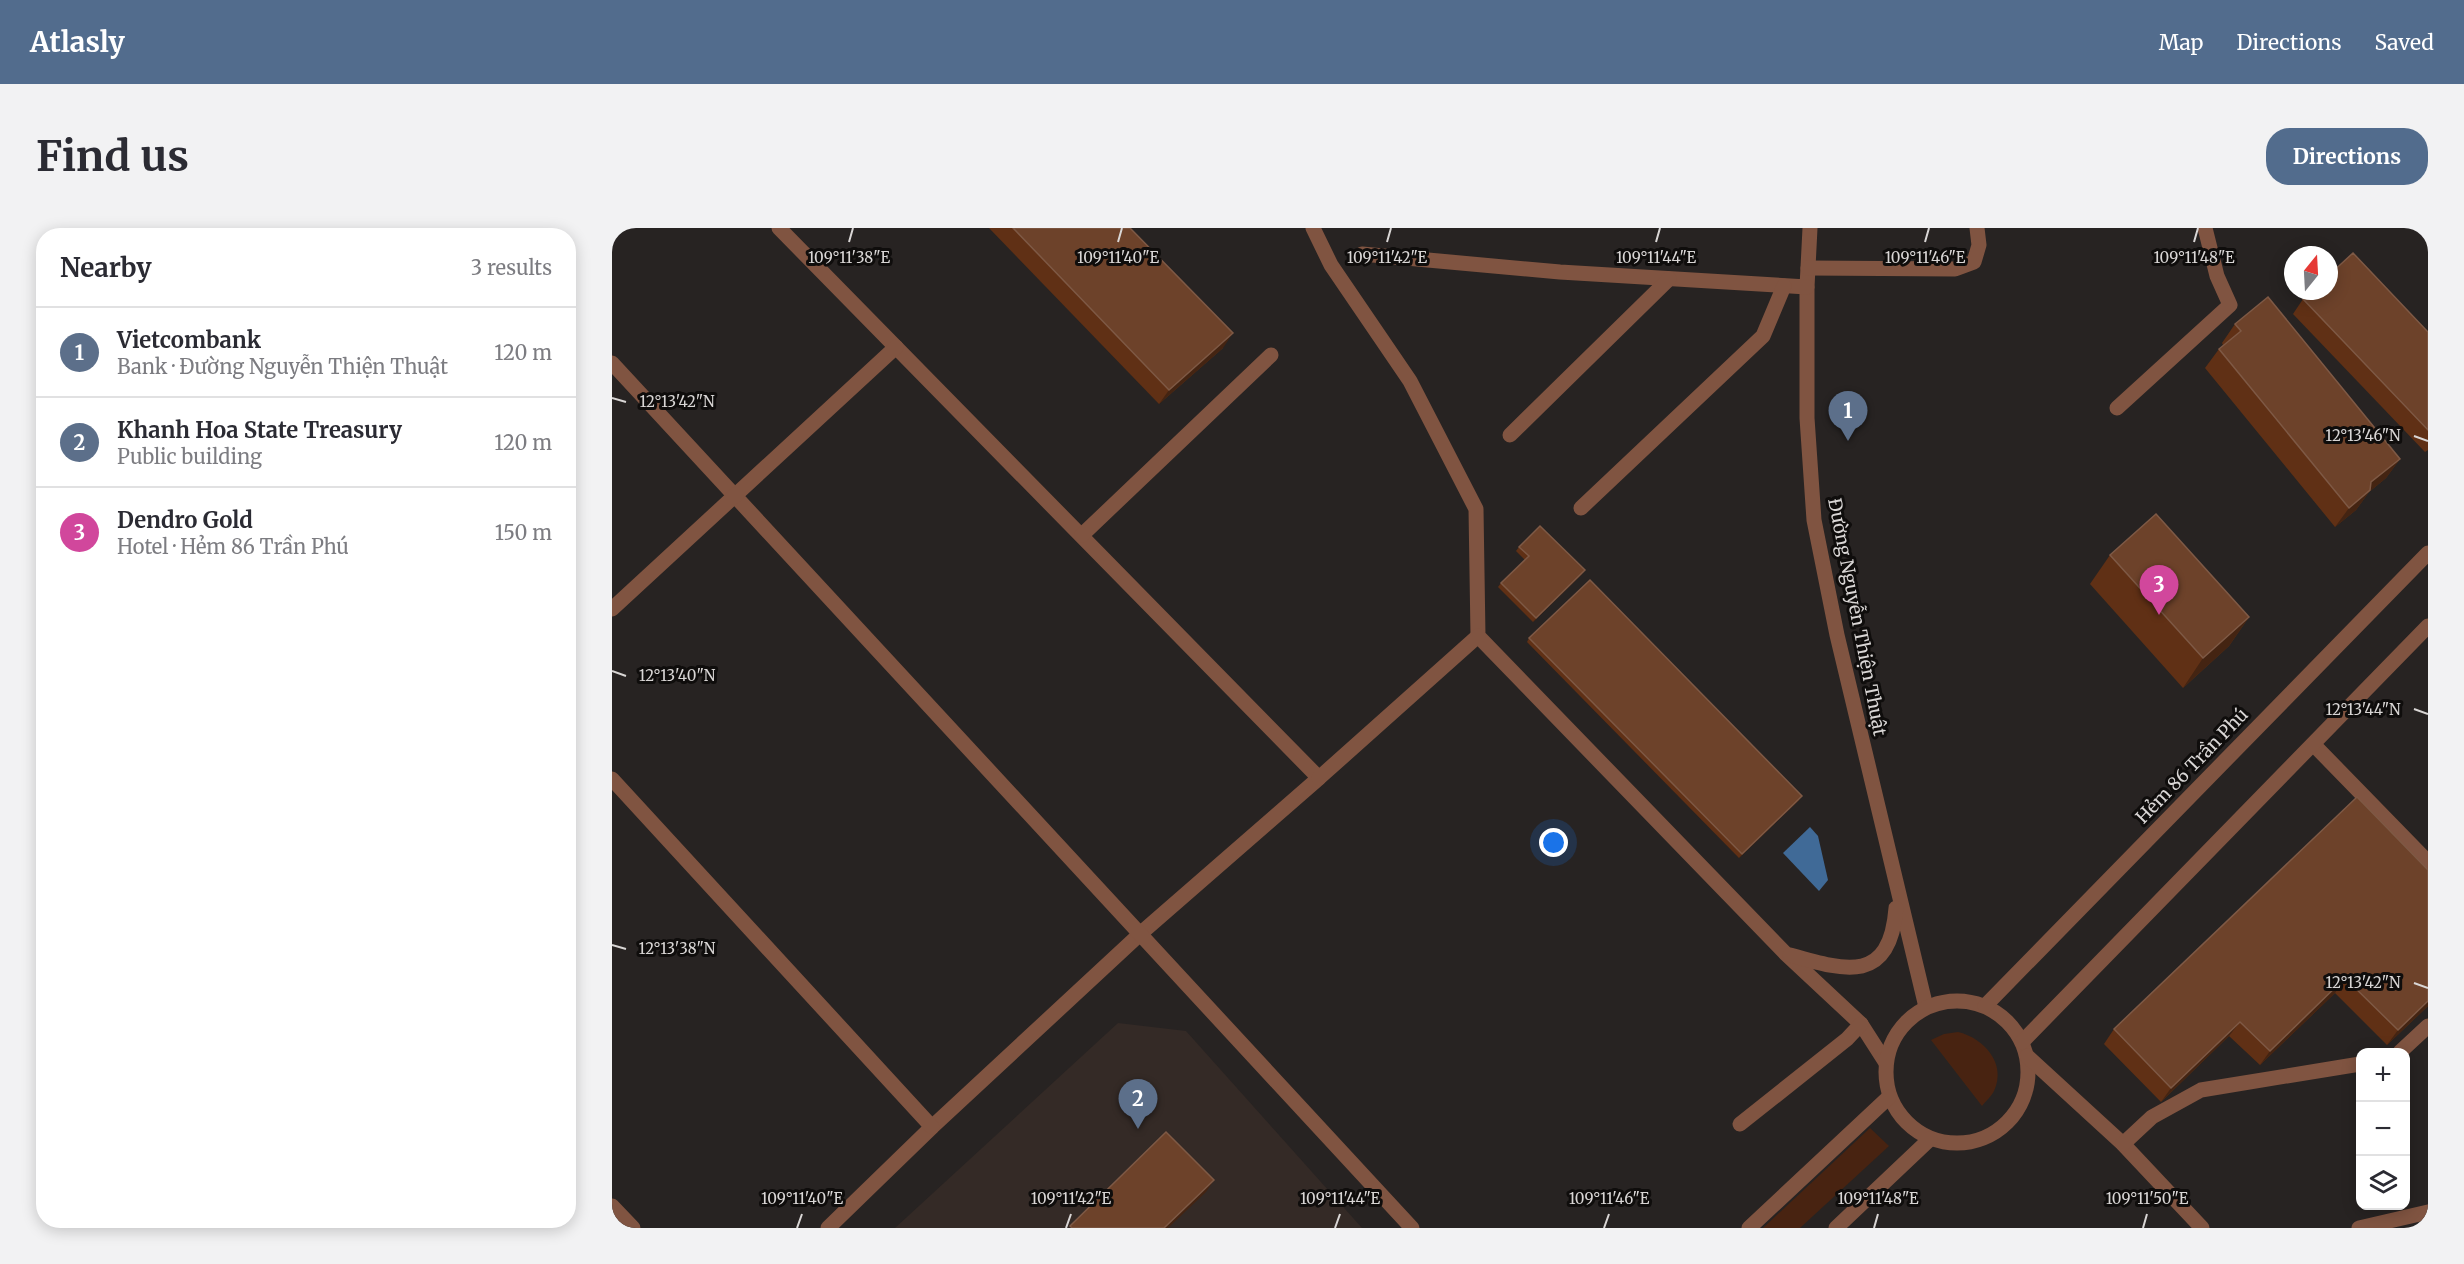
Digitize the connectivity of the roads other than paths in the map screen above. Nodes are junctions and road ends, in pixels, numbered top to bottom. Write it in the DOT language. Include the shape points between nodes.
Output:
graph roads {
  1 [pos="779,228"];
  2 [pos="1313,228"];
  3 [pos="1810,228"];
  4 [pos="1977,228"];
  5 [pos="2205,228"];
  6 [pos="1362,254"];
  7 [pos="1808,268"];
  8 [pos="1669,279"];
  9 [pos="1784,286"];
  10 [pos="1807,287"];
  11 [pos="896,347"];
  12 [pos="1271,355"];
  13 [pos="612,363"];
  14 [pos="2117,408"];
  15 [pos="1510,435"];
  16 [pos="733,496"];
  17 [pos="1581,508"];
  18 [pos="1082,535"];
  19 [pos="2428,553"];
  20 [pos="612,609"];
  21 [pos="2428,626"];
  22 [pos="1478,636"];
  23 [pos="2314,745"];
  24 [pos="1319,778"];
  25 [pos="612,779"];
  26 [pos="2428,862"];
  27 [pos="1898,893"];
  28 [pos="1140,934"];
  29 [pos="1786,954"];
  30 [pos="1984,1006"];
  31 [pos="1926,1007"];
  32 [pos="1861,1024"];
  33 [pos="2428,1026"];
  34 [pos="2405,1048"];
  35 [pos="2024,1049"];
  36 [pos="1886,1063"];
  37 [pos="2356,1065"];
  38 [pos="1889,1097"];
  39 [pos="1740,1124"];
  40 [pos="932,1127"];
  41 [pos="1930,1139"];
  42 [pos="2123,1144"];
  43 [pos="612,1206"];
  44 [pos="2428,1212"];
  45 [pos="633,1228"];
  46 [pos="828,1228"];
  47 [pos="1412,1228"];
  48 [pos="1749,1228"];
  49 [pos="1836,1228"];
  50 [pos="2202,1228"];
  51 [pos="2359,1228"];
  1 -- 11 [label="street"];
  2 -- 22 [label="street" via="1331,265 1410,381 1476,509"];
  3 -- 7 [label="street, Đường Nguyễn Thiện Thuật"];
  4 -- 7 [label="street" via="1979,245 1974,262 1955,268"];
  5 -- 14 [label="street" via="2217,276 2230,305"];
  6 -- 8 [label="street"];
  7 -- 10 [label="street, Đường Nguyễn Thiện Thuật"];
  8 -- 9 [label="street"];
  8 -- 15 [label="street"];
  9 -- 10 [label="street"];
  9 -- 17 [label="street" via="1763,336"];
  10 -- 27 [label="street, Đường Nguyễn Thiện Thuật" via="1807,418 1814,520"];
  11 -- 16 [label="street"];
  11 -- 18 [label="street"];
  12 -- 18 [label="street"];
  13 -- 16 [label="street"];
  16 -- 20 [label="street"];
  16 -- 28 [label="street"];
  18 -- 24 [label="street"];
  19 -- 30 [label="street, Hẻm 86 Trần Phú"];
  21 -- 23 [label="street"];
  22 -- 24 [label="street"];
  22 -- 29 [label="street"];
  23 -- 26 [label="street"];
  23 -- 35 [label="street"];
  24 -- 28 [label="street"];
  25 -- 40 [label="street"];
  27 -- 29 [label="street" via="1891,940 1871,963 1843,968"];
  27 -- 31 [label="street, Đường Nguyễn Thiện Thuật"];
  28 -- 40 [label="street"];
  28 -- 47 [label="street"];
  29 -- 32 [label="street"];
  30 -- 31 [label="street" via="1952,1001"];
  30 -- 35 [label="street" via="2006,1020"];
  31 -- 36 [label="street" via="1905,1022 1893,1038"];
  32 -- 36 [label="street"];
  32 -- 39 [label="street" via="1848,1039"];
  33 -- 34 [label="street"];
  35 -- 41 [label="street" via="2028,1080 2023,1100 2010,1121 1999,1131 1976,1141 1958,1144"];
  35 -- 42 [label="street"];
  36 -- 38 [label="street"];
  37 -- 42 [label="street" via="2201,1090 2152,1117"];
  38 -- 41 [label="street" via="1901,1118"];
  38 -- 48 [label="street"];
  40 -- 46 [label="street"];
  41 -- 49 [label="street"];
  42 -- 50 [label="street"];
  43 -- 45 [label="street"];
  44 -- 51 [label="street"];
}
